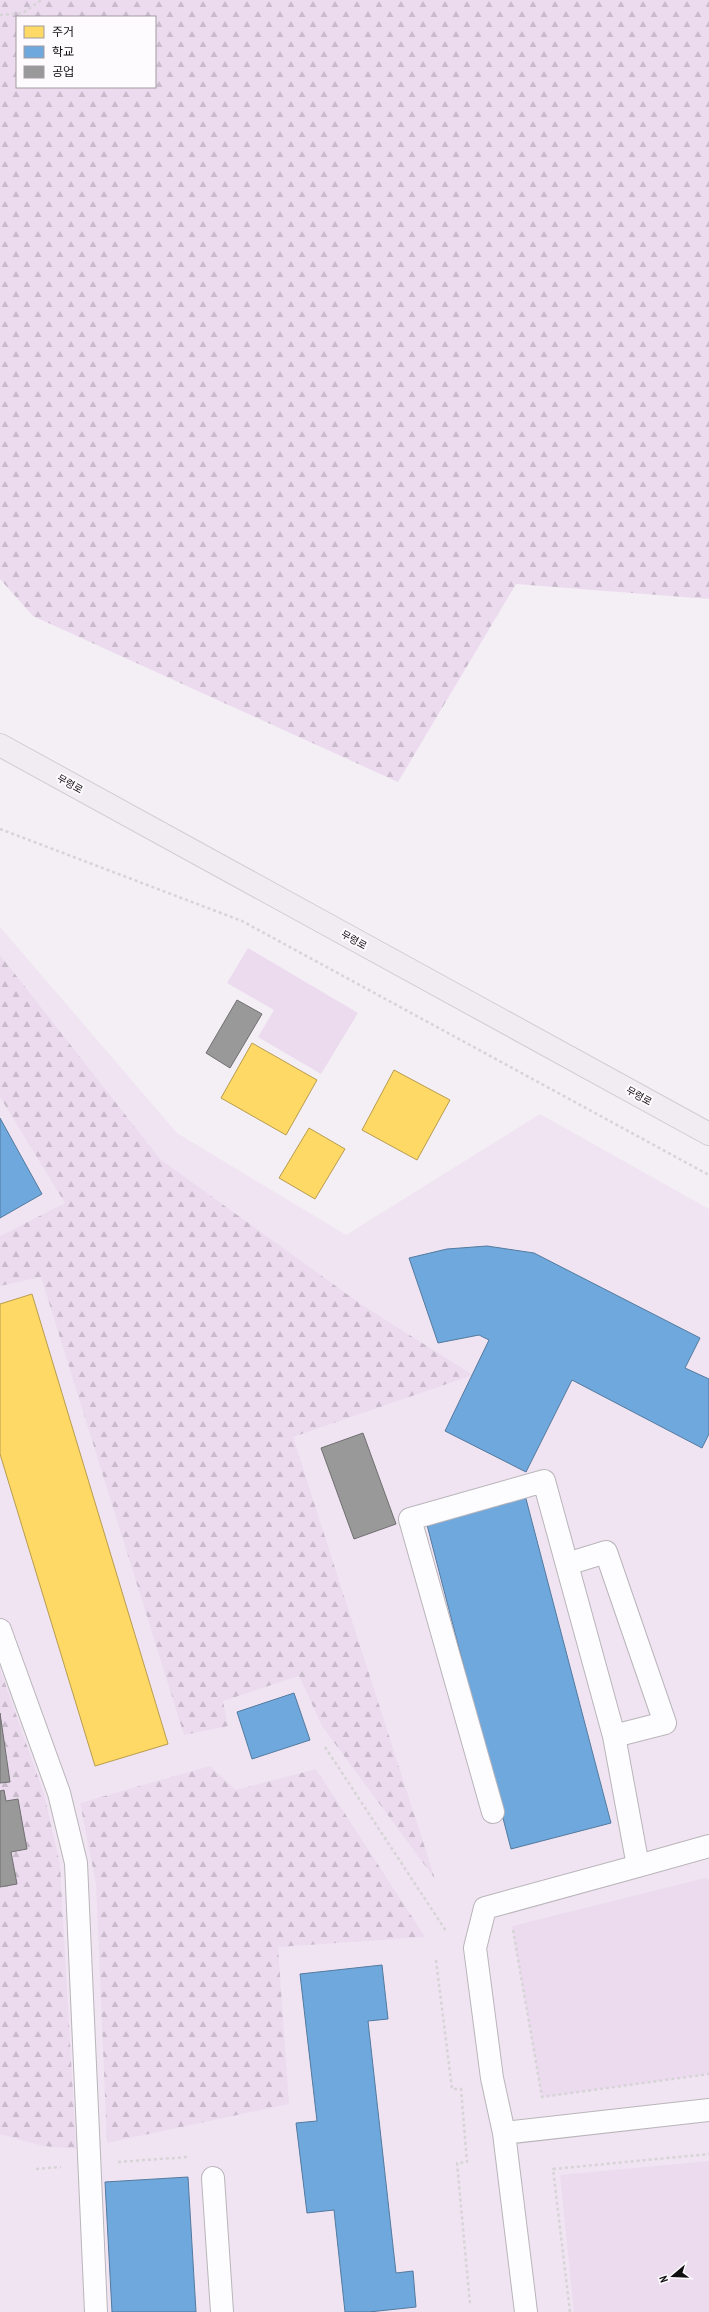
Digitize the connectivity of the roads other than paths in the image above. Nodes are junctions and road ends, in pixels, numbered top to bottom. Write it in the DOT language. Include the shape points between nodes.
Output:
graph roads {
  1 [pos="0,746"];
  2 [pos="709,1134"];
  3 [pos="567,1564"];
  4 [pos="0,1630"];
  5 [pos="614,1736"];
  6 [pos="493,1812"];
  7 [pos="709,1846"];
  8 [pos="638,1866"];
  9 [pos="709,2110"];
  10 [pos="504,2133"];
  11 [pos="213,2178"];
  12 [pos="96,2312"];
  13 [pos="222,2312"];
  14 [pos="526,2312"];
  1 -- 2 [label="main road, 무령로"];
  3 -- 5 [label="lane"];
  3 -- 5 [label="lane" via="606,1552 666,1723"];
  3 -- 6 [label="lane" via="544,1481 410,1519"];
  4 -- 12 [label="lane" via="59,1793 76,1862"];
  5 -- 8 [label="lane"];
  7 -- 8 [label="lane"];
  8 -- 10 [label="lane" via="485,1908 475,1948 492,2078"];
  9 -- 10 [label="lane"];
  10 -- 14 [label="lane"];
  11 -- 13 [label="lane"];
}
